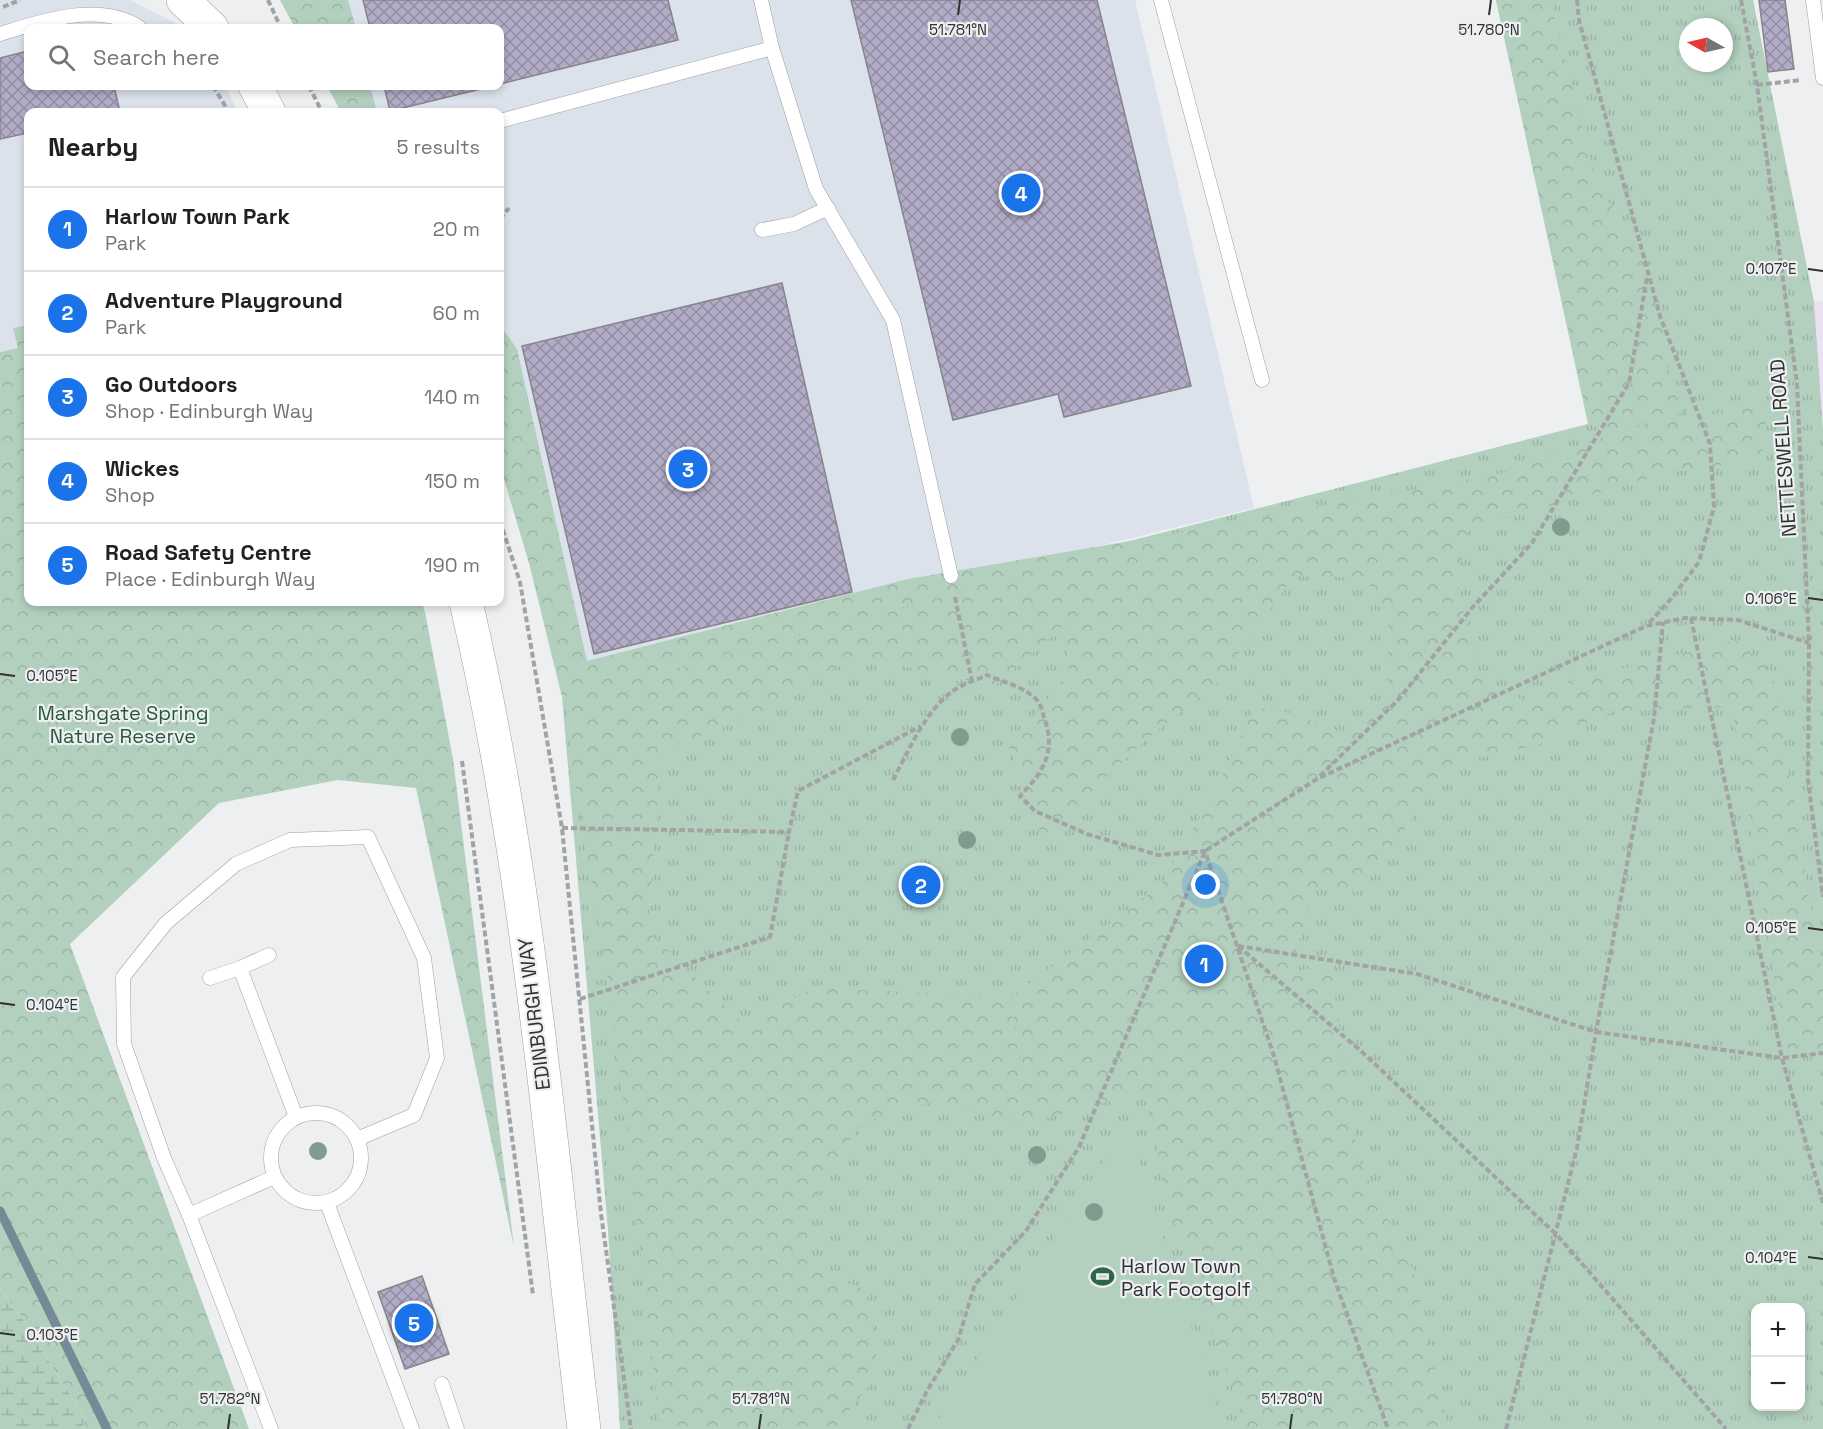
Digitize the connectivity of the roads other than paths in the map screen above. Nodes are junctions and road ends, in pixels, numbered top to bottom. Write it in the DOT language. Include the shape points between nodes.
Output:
graph roads {
  1 [pos="183,0"];
  2 [pos="218,0"];
  3 [pos="761,0"];
  4 [pos="1161,0"];
  5 [pos="1813,0"];
  6 [pos="33,24"];
  7 [pos="132,24"];
  8 [pos="208,24"];
  9 [pos="228,24"];
  10 [pos="24,27"];
  11 [pos="0,34"];
  12 [pos="772,48"];
  13 [pos="1817,79"];
  14 [pos="257,90"];
  15 [pos="267,108"];
  16 [pos="504,120"];
  17 [pos="828,208"];
  18 [pos="762,230"];
  19 [pos="1262,380"];
  20 [pos="951,576"];
  21 [pos="467,606"];
  22 [pos="269,955"];
  23 [pos="240,968"];
  24 [pos="210,978"];
  25 [pos="296,1118"];
  26 [pos="357,1139"];
  27 [pos="274,1177"];
  28 [pos="327,1203"];
  29 [pos="189,1215"];
  30 [pos="442,1384"];
  31 [pos="271,1429"];
  32 [pos="412,1429"];
  33 [pos="457,1429"];
  34 [pos="584,1429"];
  1 -- 8 [label="highway"];
  2 -- 9 [label="highway"];
  3 -- 12 [label="lane"];
  4 -- 19 [label="lane"];
  5 -- 13 [label="lane"];
  6 -- 7 [label="lane" via="97,15"];
  10 -- 11 [label="lane"];
  12 -- 16 [label="lane"];
  12 -- 17 [label="lane" via="816,189"];
  14 -- 15 [label="highway"];
  17 -- 18 [label="lane" via="794,224"];
  17 -- 20 [label="lane" via="893,320"];
  21 -- 34 [label="highway, EDINBURGH WAY" via="489,700 519,885"];
  22 -- 23 [label="lane"];
  23 -- 24 [label="lane"];
  23 -- 25 [label="lane"];
  25 -- 26 [label="lane" via="326,1114 341,1120"];
  25 -- 27 [label="lane" via="280,1130 273,1144"];
  26 -- 28 [label="lane" via="362,1154 357,1178 348,1191"];
  26 -- 29 [label="lane" via="414,1115 437,1058 424,958 369,837 291,840 236,864 166,923 123,977 124,1044"];
  27 -- 28 [label="lane" via="286,1193 300,1201"];
  27 -- 29 [label="lane"];
  28 -- 32 [label="lane"];
  29 -- 31 [label="lane"];
  30 -- 33 [label="lane"];
}
